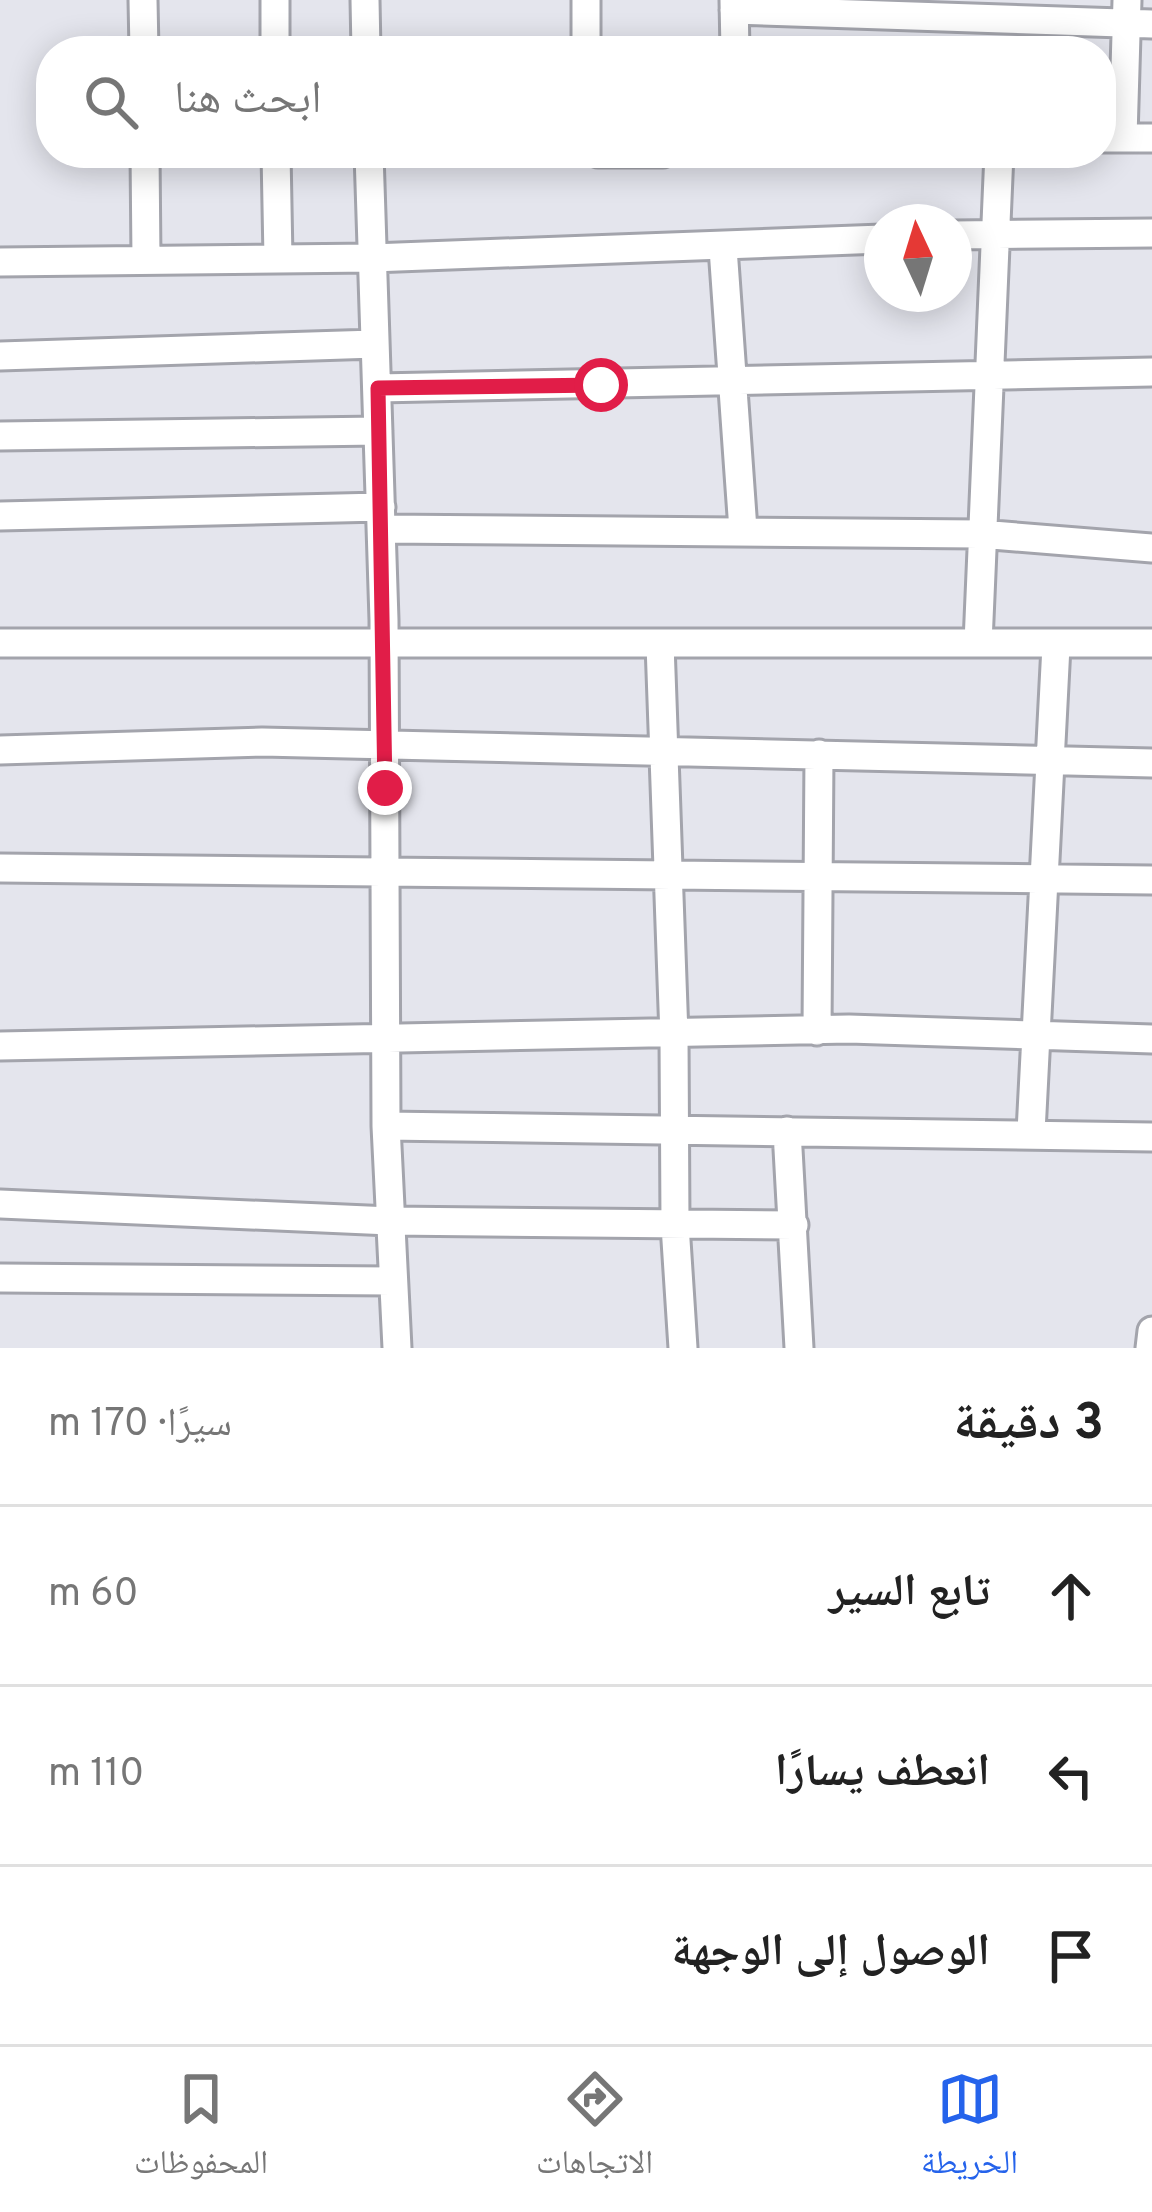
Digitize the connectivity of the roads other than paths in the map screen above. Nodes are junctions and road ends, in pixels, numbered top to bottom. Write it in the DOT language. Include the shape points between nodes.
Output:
graph roads {
  1 [pos="143,0"];
  2 [pos="274,0"];
  3 [pos="364,0"];
  4 [pos="586,0"];
  5 [pos="734,5"];
  6 [pos="1136,15"];
  7 [pos="144,36"];
  8 [pos="275,36"];
  9 [pos="365,36"];
  10 [pos="586,36"];
  11 [pos="735,36"];
  12 [pos="1126,138"];
  13 [pos="145,168"];
  14 [pos="276,168"];
  15 [pos="369,168"];
  16 [pos="999,168"];
  17 [pos="998,232"];
  18 [pos="1152,233"];
  19 [pos="972,234"];
  20 [pos="864,240"];
  21 [pos="723,248"];
  22 [pos="278,258"];
  23 [pos="372,258"];
  24 [pos="146,259"];
  25 [pos="0,262"];
  26 [pos="375,344"];
  27 [pos="0,356"];
  28 [pos="1152,372"];
  29 [pos="989,377"];
  30 [pos="734,384"];
  31 [pos="378,388"];
  32 [pos="378,431"];
  33 [pos="0,436"];
  34 [pos="0,516"];
  35 [pos="381,518"];
  36 [pos="743,530"];
  37 [pos="980,534"];
  38 [pos="1152,548"];
  39 [pos="0,643"];
  40 [pos="978,643"];
  41 [pos="1152,643"];
  42 [pos="384,644"];
  43 [pos="660,644"];
  44 [pos="1056,646"];
  45 [pos="385,745"];
  46 [pos="0,750"];
  47 [pos="662,752"];
  48 [pos="819,754"];
  49 [pos="1050,759"];
  50 [pos="1152,763"];
  51 [pos="0,868"];
  52 [pos="386,873"];
  53 [pos="666,877"];
  54 [pos="1048,877"];
  55 [pos="821,879"];
  56 [pos="1152,880"];
  57 [pos="817,1031"];
  58 [pos="1036,1035"];
  59 [pos="674,1036"];
  60 [pos="385,1039"];
  61 [pos="1152,1039"];
  62 [pos="0,1046"];
  63 [pos="386,1126"];
  64 [pos="672,1131"];
  65 [pos="787,1132"];
  66 [pos="1031,1132"];
  67 [pos="1152,1137"];
  68 [pos="0,1204"];
  69 [pos="390,1221"];
  70 [pos="675,1225"];
  71 [pos="794,1226"];
  72 [pos="0,1278"];
  73 [pos="392,1281"];
  74 [pos="1152,1331"];
  75 [pos="397,1348"];
  76 [pos="683,1348"];
  77 [pos="799,1348"];
  78 [pos="1150,1348"];
  1 -- 7 [label="street"];
  2 -- 8 [label="street"];
  3 -- 9 [label="street"];
  4 -- 10 [label="street"];
  5 -- 6 [label="street"];
  5 -- 11 [label="street"];
  6 -- 12 [label="street"];
  13 -- 24 [label="street"];
  14 -- 22 [label="street"];
  15 -- 23 [label="street"];
  16 -- 17 [label="street"];
  17 -- 18 [label="street"];
  17 -- 19 [label="street"];
  17 -- 29 [label="street"];
  20 -- 21 [label="street"];
  21 -- 23 [label="street"];
  21 -- 30 [label="street"];
  22 -- 23 [label="street"];
  22 -- 24 [label="street"];
  23 -- 26 [label="street"];
  24 -- 25 [label="street"];
  26 -- 27 [label="street"];
  26 -- 31 [label="street"];
  28 -- 29 [label="street"];
  29 -- 30 [label="street"];
  29 -- 37 [label="street"];
  30 -- 31 [label="street"];
  30 -- 36 [label="street"];
  31 -- 32 [label="street"];
  32 -- 33 [label="street"];
  32 -- 35 [label="street"];
  34 -- 35 [label="street"];
  35 -- 36 [label="street"];
  35 -- 42 [label="street"];
  36 -- 37 [label="street"];
  37 -- 38 [label="street"];
  37 -- 40 [label="street"];
  39 -- 42 [label="street"];
  40 -- 43 [label="street"];
  40 -- 44 [label="street"];
  41 -- 44 [label="street"];
  42 -- 43 [label="street"];
  42 -- 45 [label="street"];
  43 -- 47 [label="street"];
  44 -- 49 [label="street"];
  45 -- 46 [label="street"];
  45 -- 47 [label="street"];
  45 -- 52 [label="street"];
  47 -- 48 [label="street"];
  47 -- 53 [label="street"];
  48 -- 49 [label="street"];
  48 -- 55 [label="street"];
  49 -- 50 [label="street"];
  49 -- 54 [label="street"];
  51 -- 52 [label="street"];
  52 -- 53 [label="street"];
  52 -- 60 [label="street"];
  53 -- 55 [label="street"];
  53 -- 59 [label="street"];
  54 -- 55 [label="street"];
  54 -- 56 [label="street"];
  54 -- 58 [label="street"];
  55 -- 57 [label="street"];
  57 -- 58 [label="street"];
  57 -- 59 [label="street"];
  58 -- 61 [label="street"];
  58 -- 66 [label="street"];
  59 -- 60 [label="street"];
  59 -- 64 [label="street"];
  60 -- 62 [label="street"];
  60 -- 63 [label="street"];
  63 -- 64 [label="street"];
  63 -- 69 [label="street"];
  64 -- 65 [label="street"];
  64 -- 70 [label="street"];
  65 -- 66 [label="street"];
  65 -- 71 [label="street"];
  66 -- 67 [label="street"];
  68 -- 69 [label="street"];
  69 -- 70 [label="street"];
  69 -- 73 [label="street"];
  70 -- 71 [label="street"];
  70 -- 76 [label="street"];
  71 -- 77 [label="street"];
  72 -- 73 [label="street"];
  73 -- 75 [label="street"];
  74 -- 78 [label="street"];
}
